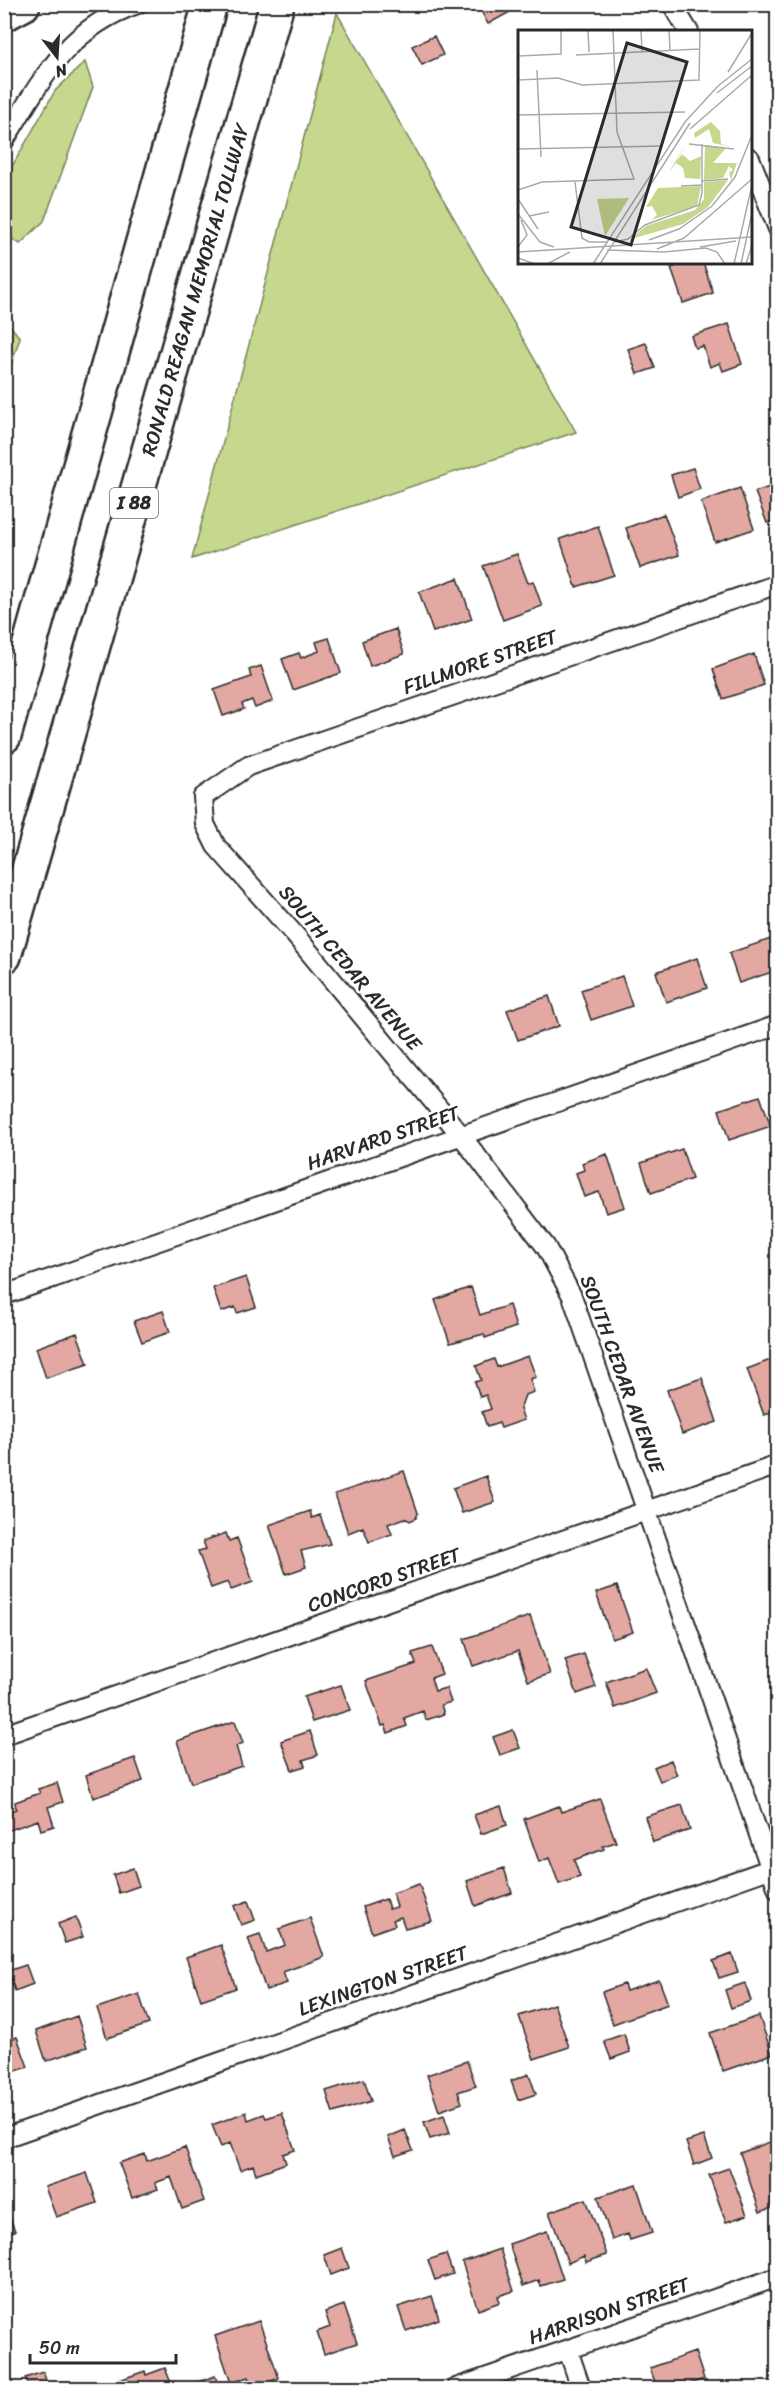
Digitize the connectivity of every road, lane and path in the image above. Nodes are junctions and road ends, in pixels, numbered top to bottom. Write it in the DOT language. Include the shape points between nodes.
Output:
graph roads {
  1 [pos="23,4"];
  2 [pos="137,4"];
  3 [pos="210,4"];
  4 [pos="277,4"];
  5 [pos="672,4"];
  6 [pos="4,14"];
  7 [pos="688,30"];
  8 [pos="4,141"];
  9 [pos="752,163"];
  10 [pos="777,229"];
  11 [pos="777,584"];
  12 [pos="4,736"];
  13 [pos="203,797"];
  14 [pos="4,956"];
  15 [pos="777,1025"];
  16 [pos="460,1134"];
  17 [pos="4,1294"];
  18 [pos="777,1465"];
  19 [pos="647,1510"];
  20 [pos="4,1735"];
  21 [pos="774,1867"];
  22 [pos="777,1890"];
  23 [pos="4,2138"];
  24 [pos="777,2277"];
  25 [pos="568,2350"];
  26 [pos="456,2388"];
  27 [pos="581,2388"];
  1 -- 6 [label="highway"];
  2 -- 8 [label="street" via="75,38 58,56"];
  3 -- 12 [label="highway"];
  4 -- 14 [label="highway, RONALD REAGAN MEMORIAL TOLLWAY / I 88"];
  5 -- 7 [label="street"];
  9 -- 10 [label="street"];
  11 -- 13 [label="street, FILLMORE STREET" via="248,766"];
  13 -- 16 [label="street, SOUTH CEDAR AVENUE" via="205,824 216,846 295,934"];
  15 -- 16 [label="street, HARVARD STREET"];
  16 -- 17 [label="street, HARVARD STREET"];
  16 -- 19 [label="street, SOUTH CEDAR AVENUE" via="546,1247 572,1296"];
  18 -- 19 [label="street, CONCORD STREET"];
  19 -- 20 [label="street, CONCORD STREET"];
  19 -- 21 [label="street, SOUTH CEDAR AVENUE"];
  21 -- 22 [label="street, SOUTH CEDAR AVENUE"];
  21 -- 23 [label="street, LEXINGTON STREET"];
  24 -- 25 [label="street, HARRISON STREET"];
  25 -- 26 [label="street, HARRISON STREET"];
  25 -- 27 [label="street"];
}
